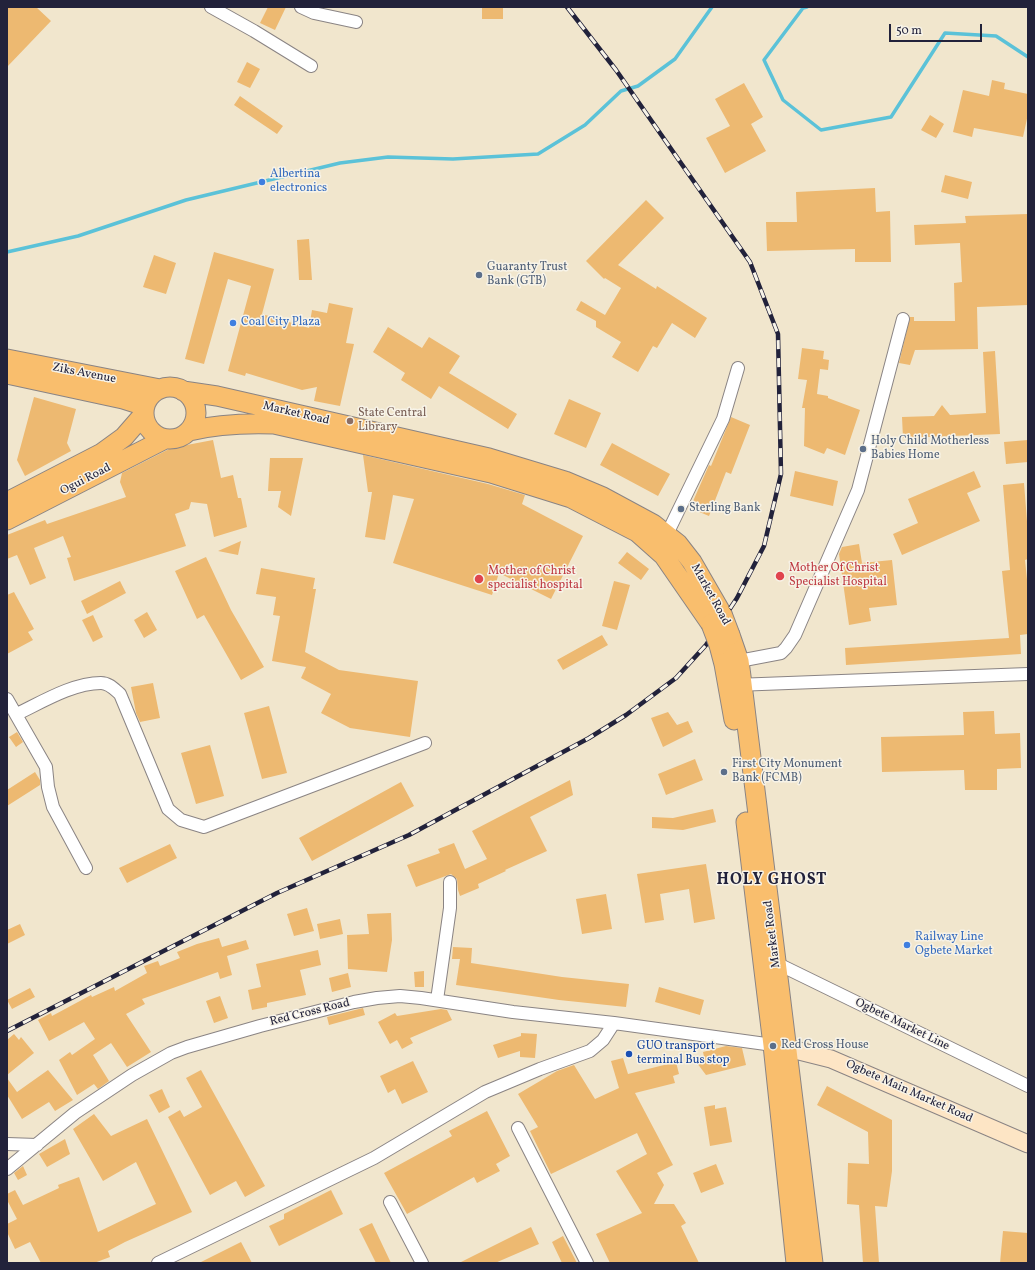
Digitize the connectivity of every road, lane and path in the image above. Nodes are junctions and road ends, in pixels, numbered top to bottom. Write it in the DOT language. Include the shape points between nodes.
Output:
graph roads {
  1 [pos="211,7"];
  2 [pos="301,7"];
  3 [pos="356,22"];
  4 [pos="311,66"];
  5 [pos="903,319"];
  6 [pos="7,359"];
  7 [pos="738,368"];
  8 [pos="7,374"];
  9 [pos="160,389"];
  10 [pos="183,391"];
  11 [pos="144,410"];
  12 [pos="190,431"];
  13 [pos="165,439"];
  14 [pos="7,502"];
  15 [pos="7,520"];
  16 [pos="667,534"];
  17 [pos="717,618"];
  18 [pos="725,640"];
  19 [pos="739,661"];
  20 [pos="1028,674"];
  21 [pos="735,685"];
  22 [pos="7,699"];
  23 [pos="17,714"];
  24 [pos="425,743"];
  25 [pos="86,868"];
  26 [pos="450,882"];
  27 [pos="776,963"];
  28 [pos="437,1000"];
  29 [pos="614,1023"];
  30 [pos="780,1047"];
  31 [pos="1028,1086"];
  32 [pos="518,1128"];
  33 [pos="7,1144"];
  34 [pos="37,1144"];
  35 [pos="1028,1144"];
  36 [pos="7,1169"];
  37 [pos="390,1202"];
  38 [pos="158,1263"];
  39 [pos="422,1263"];
  40 [pos="587,1263"];
  41 [pos="796,1263"];
  42 [pos="814,1263"];
  1 -- 4 [label="street"];
  2 -- 3 [label="street" via="314,13"];
  5 -- 19 [label="street" via="858,490 795,635 781,653"];
  6 -- 9 [label="main road, Ziks Avenue"];
  7 -- 16 [label="street" via="723,420"];
  8 -- 11 [label="main road, Ziks Avenue" via="123,399"];
  9 -- 10 [label="main road"];
  9 -- 11 [label="main road" via="148,399"];
  10 -- 12 [label="main road" via="196,409 196,417"];
  10 -- 16 [label="main road, Market Road" via="217,396 489,458 565,481 603,497"];
  11 -- 13 [label="main road" via="150,430"];
  11 -- 14 [label="main road, Ogui Road" via="124,437 102,453"];
  12 -- 13 [label="main road" via="178,438"];
  12 -- 17 [label="main road, Market Road" via="216,425 274,424 491,473 571,498 637,532 664,556"];
  13 -- 15 [label="main road, Ogui Road"];
  16 -- 17 [label="main road, Market Road" via="692,562"];
  17 -- 18 [label="main road, Market Road, bridge"];
  18 -- 19 [label="main road, Market Road"];
  18 -- 21 [label="main road, Market Road"];
  19 -- 21 [label="main road, Market Road"];
  20 -- 21 [label="street"];
  21 -- 27 [label="main road, Market Road"];
  21 -- 30 [label="main road, Market Road"];
  22 -- 23 [label="street"];
  23 -- 24 [label="street" via="69,690 102,683 110,685 120,694 168,810 181,820 204,827"];
  23 -- 25 [label="street" via="46,767 54,807"];
  26 -- 28 [label="street" via="450,908"];
  27 -- 30 [label="main road, Market Road"];
  27 -- 31 [label="street, Ogbete Market Line"];
  28 -- 29 [label="street, Red Cross Road" via="513,1012"];
  28 -- 34 [label="street, Red Cross Road" via="388,996 354,1002 187,1047 132,1075 75,1113"];
  29 -- 30 [label="street, Red Cross Road"];
  29 -- 38 [label="street" via="603,1040 590,1051 485,1092 374,1158"];
  30 -- 35 [label="street, Ogbete Main Market Road" via="831,1059"];
  30 -- 41 [label="main road, Market Road"];
  30 -- 42 [label="main road, Market Road"];
  32 -- 40 [label="street"];
  33 -- 34 [label="street"];
  34 -- 36 [label="street, Red Cross Road"];
  37 -- 39 [label="street"];
}
